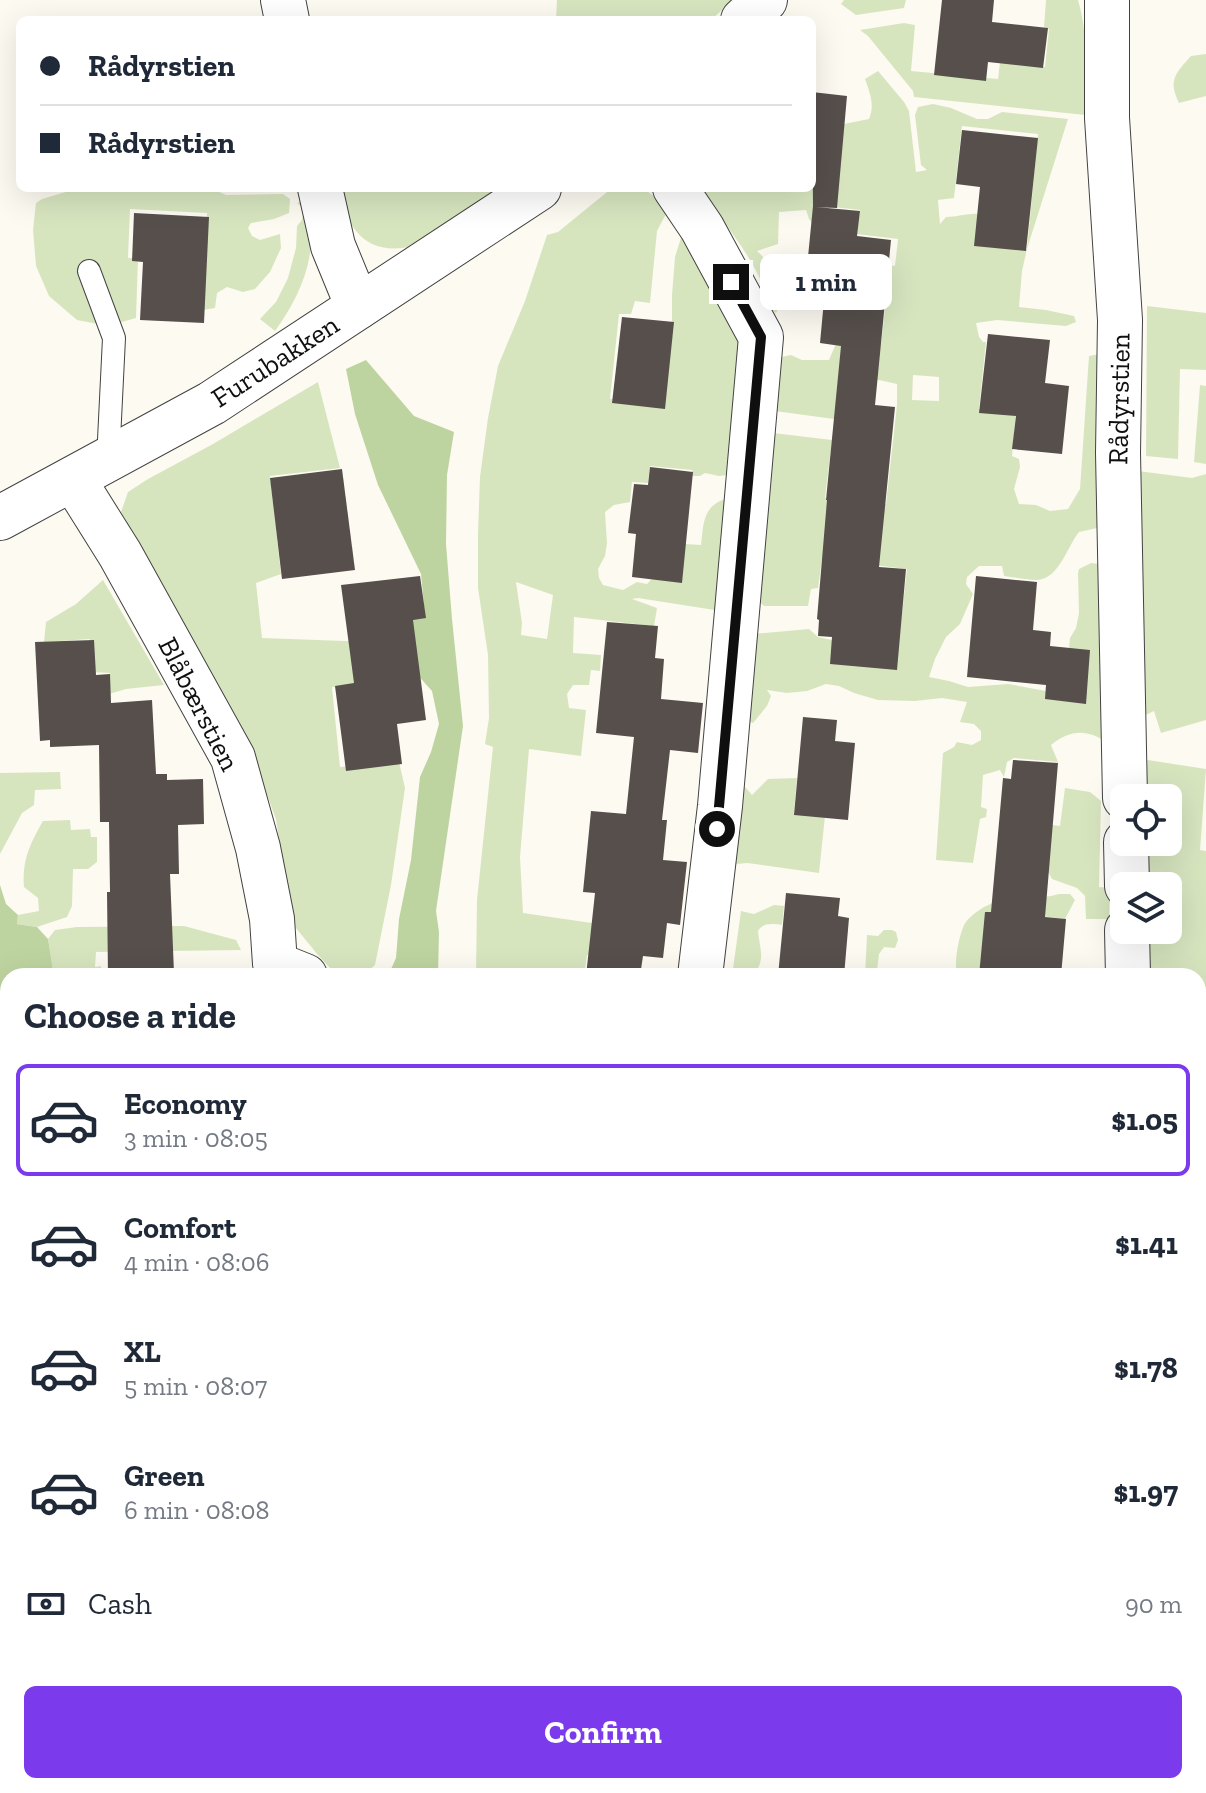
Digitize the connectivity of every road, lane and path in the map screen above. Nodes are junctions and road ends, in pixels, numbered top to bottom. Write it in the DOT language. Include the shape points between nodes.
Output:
graph roads {
  1 [pos="765,0"];
  2 [pos="1107,0"];
  3 [pos="747,16"];
  4 [pos="321,192"];
  5 [pos="533,192"];
  6 [pos="678,192"];
  7 [pos="89,271"];
  8 [pos="358,307"];
  9 [pos="91,469"];
  10 [pos="0,518"];
  11 [pos="1125,784"];
  12 [pos="1127,944"];
  13 [pos="285,968"];
  14 [pos="701,968"];
  15 [pos="1128,968"];
  1 -- 3 [label="street"];
  2 -- 11 [label="street, Rådyrstien" via="1107,118 1120,320"];
  4 -- 8 [label="street" via="333,246"];
  5 -- 8 [label="street, Furubakken"];
  6 -- 14 [label="street" via="761,337"];
  7 -- 9 [label="lane" via="114,338"];
  8 -- 9 [label="street, Furubakken" via="212,403"];
  9 -- 10 [label="street, Furubakken"];
  9 -- 13 [label="street, Blåbærstien" via="120,554 233,758 258,848 275,964"];
  12 -- 15 [label="street"];
}
